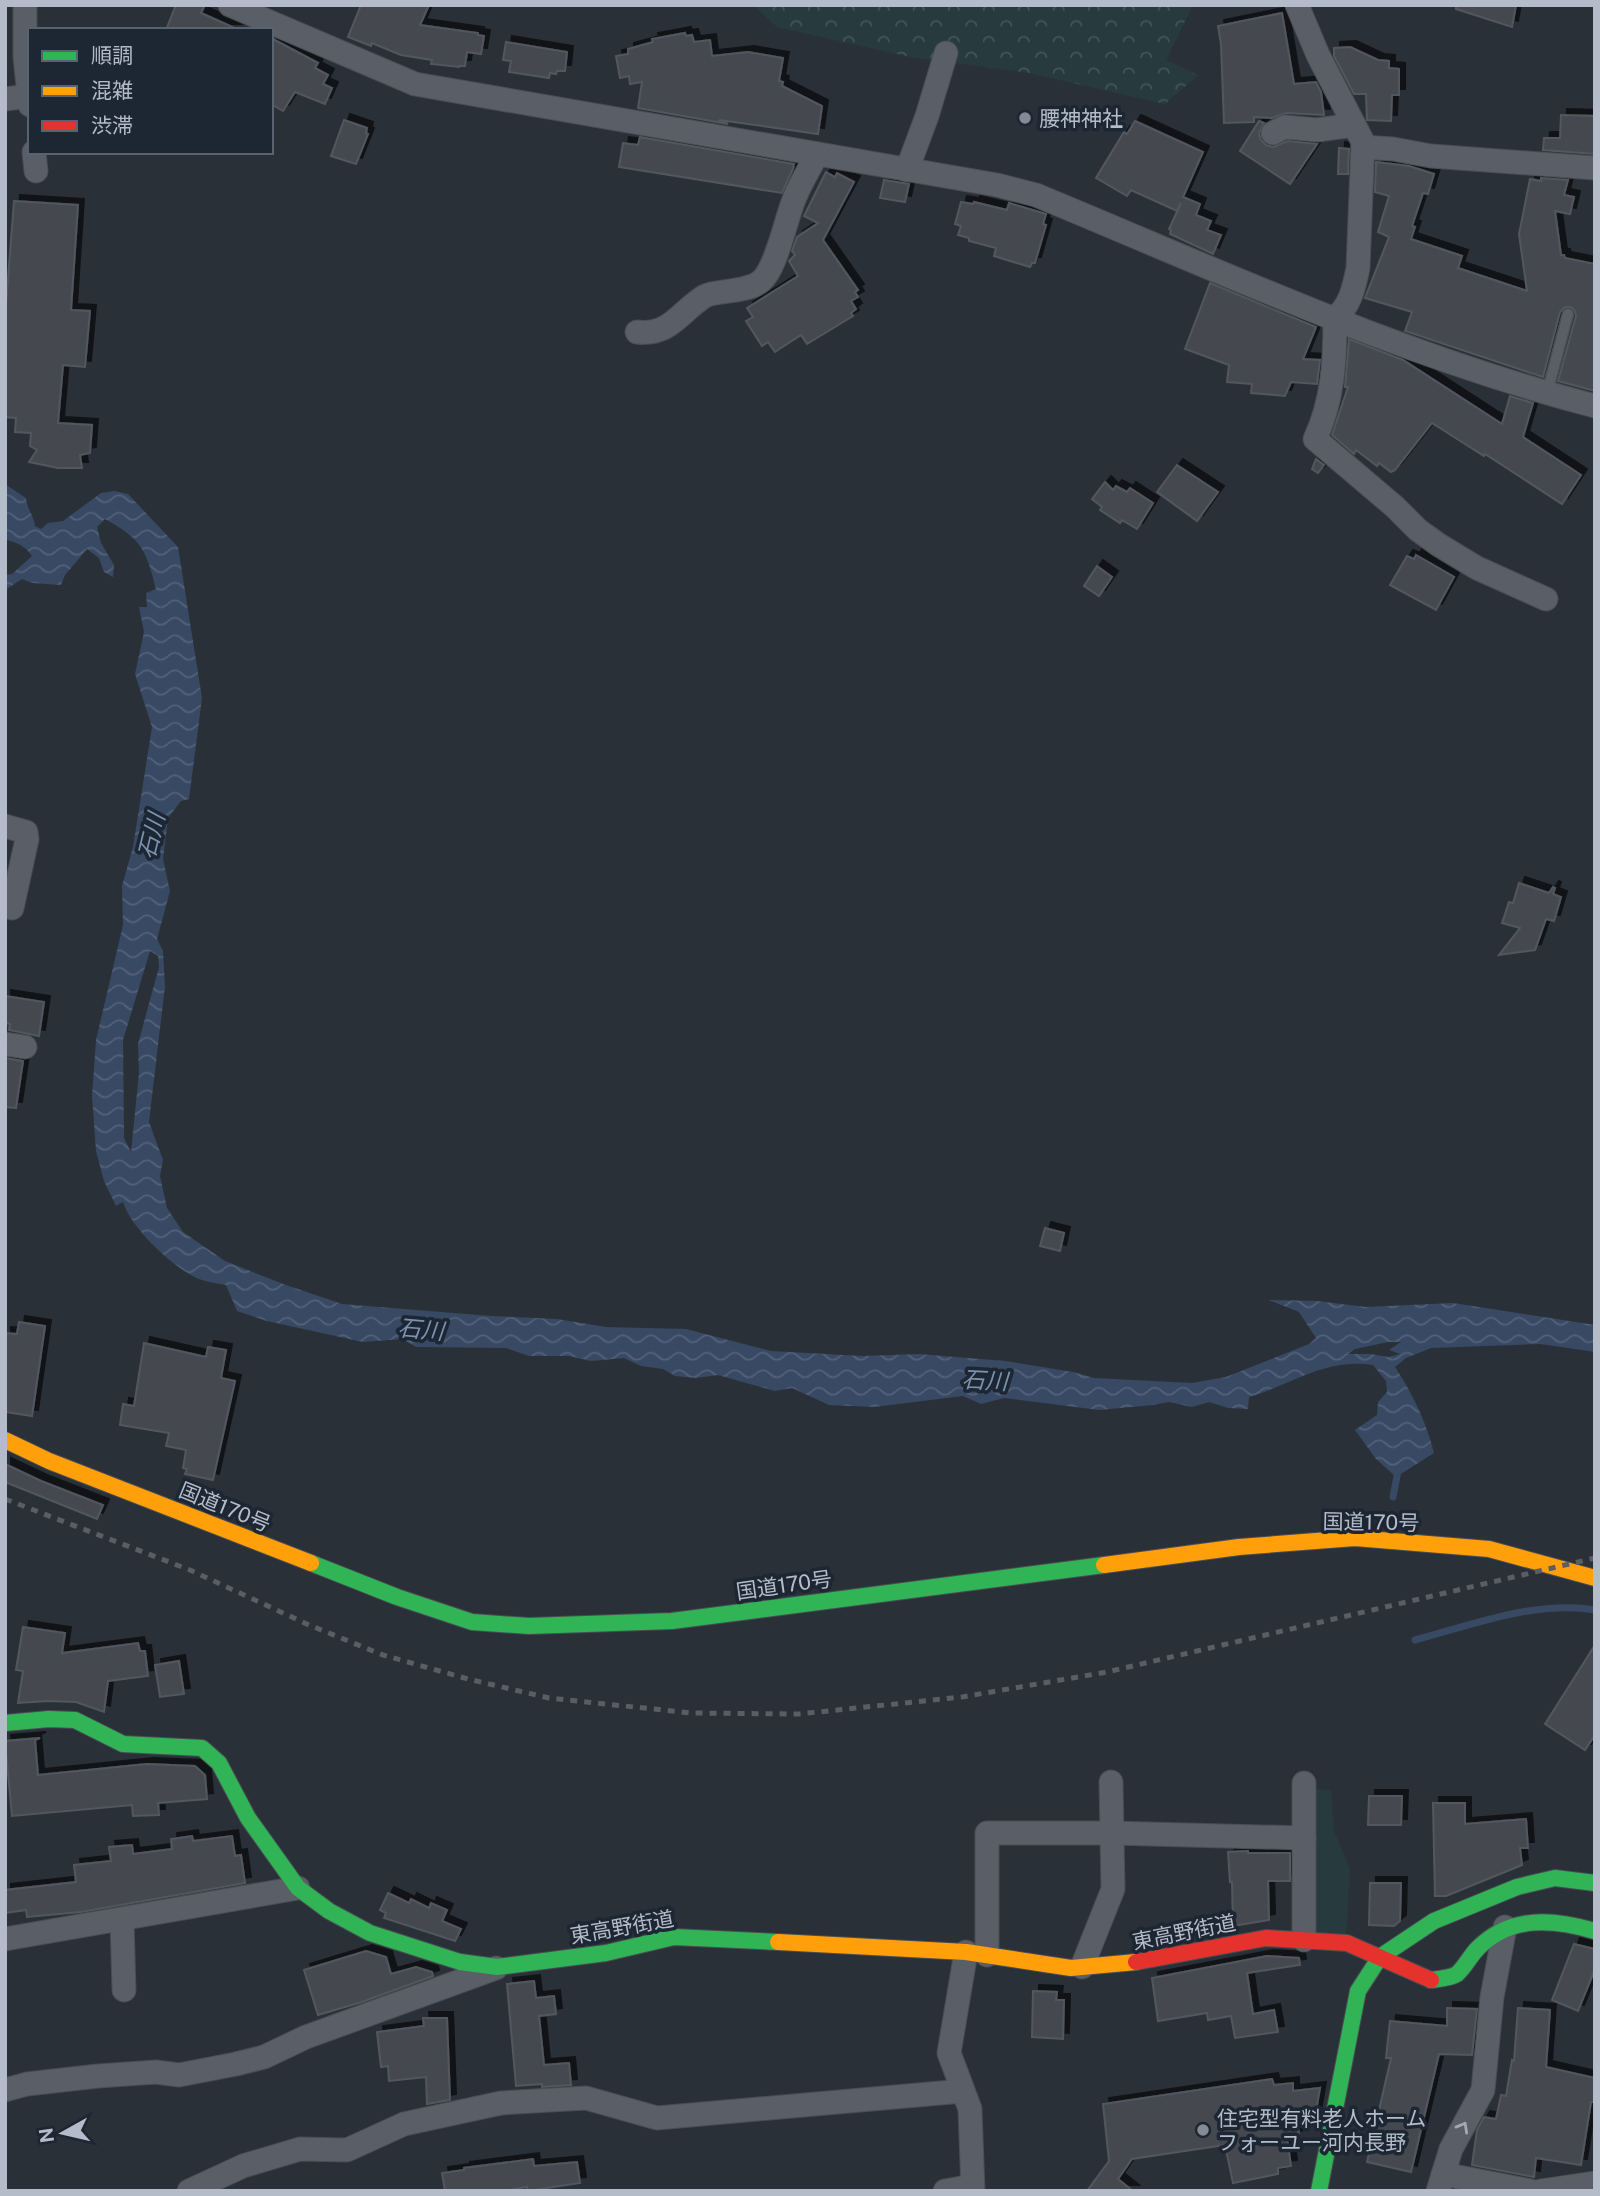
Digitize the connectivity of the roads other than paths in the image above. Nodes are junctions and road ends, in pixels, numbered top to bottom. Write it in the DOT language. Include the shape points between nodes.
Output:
graph roads {
  1 [pos="24,5"];
  2 [pos="230,5"];
  3 [pos="1297,5"];
  4 [pos="947,53"];
  5 [pos="28,86"];
  6 [pos="28,96"];
  7 [pos="5,99"];
  8 [pos="1354,125"];
  9 [pos="1273,133"];
  10 [pos="1363,147"];
  11 [pos="817,154"];
  12 [pos="1595,168"];
  13 [pos="907,170"];
  14 [pos="1568,314"];
  15 [pos="1335,318"];
  16 [pos="637,332"];
  17 [pos="1547,393"];
  18 [pos="1595,406"];
  19 [pos="1546,599"];
  20 [pos="5,826"];
  21 [pos="11,893"];
  22 [pos="5,1440"];
  23 [pos="1595,1578"];
  24 [pos="5,1723"];
  25 [pos="1111,1782"];
  26 [pos="1304,1783"];
  27 [pos="1111,1833"];
  28 [pos="1304,1838"];
  29 [pos="1595,1883"];
  30 [pos="298,1888"];
  31 [pos="122,1920"];
  32 [pos="1505,1927"];
  33 [pos="1595,1931"];
  34 [pos="5,1939"];
  35 [pos="1304,1940"];
  36 [pos="976,1953"];
  37 [pos="1380,1957"];
  38 [pos="497,1967"];
  39 [pos="1082,1968"];
  40 [pos="124,1990"];
  41 [pos="5,2090"];
  42 [pos="963,2091"];
  43 [pos="1441,2182"];
  44 [pos="1595,2183"];
  45 [pos="972,2188"];
  46 [pos="189,2191"];
  47 [pos="945,2191"];
  48 [pos="1319,2191"];
  49 [pos="1531,2191"];
  50 [pos="1542,2191"];
  1 -- 5 [label="street"];
  2 -- 11 [label="street" via="415,84"];
  3 -- 8 [label="street"];
  4 -- 13 [label="street"];
  6 -- 7 [label="street"];
  8 -- 9 [label="street" via="1317,130 1284,127"];
  8 -- 10 [label="street"];
  10 -- 12 [label="street"];
  10 -- 15 [label="street" via="1358,268 1345,310"];
  11 -- 13 [label="street"];
  11 -- 16 [label="street" via="761,281 733,292 707,294 668,327 648,334"];
  13 -- 15 [label="street" via="1036,195"];
  14 -- 17 [label="lane"];
  15 -- 17 [label="street"];
  15 -- 19 [label="street" via="1330,392 1315,439 1429,538 1477,568"];
  17 -- 18 [label="street"];
  20 -- 21 [label="street" via="26,832 27,839"];
  22 -- 23 [label="main road, 国道170号" via="397,1597 472,1622 529,1626 673,1621 1239,1547 1355,1538 1489,1549"];
  24 -- 30 [label="main road, 東高野街道" via="75,1720 123,1744 202,1748 219,1763 248,1818"];
  25 -- 27 [label="street"];
  26 -- 28 [label="street"];
  27 -- 28 [label="street"];
  27 -- 36 [label="street" via="986,1833"];
  27 -- 39 [label="street" via="1113,1889"];
  28 -- 35 [label="street"];
  29 -- 37 [label="main road" via="1555,1878 1517,1887 1434,1921"];
  30 -- 31 [label="street"];
  30 -- 38 [label="main road, 東高野街道" via="370,1933 460,1962"];
  31 -- 34 [label="street"];
  31 -- 40 [label="street"];
  32 -- 33 [label="main road" via="1547,1921"];
  32 -- 37 [label="main road, 東高野街道" via="1470,1953 1455,1975 1431,1980"];
  43 -- 32 [label="street, one-way" via="1451,2150 1483,2090 1492,1997"];
  35 -- 37 [label="main road, 東高野街道" via="1347,1943"];
  35 -- 39 [label="main road, 東高野街道" via="1266,1938"];
  36 -- 38 [label="main road, 東高野街道" via="674,1937 606,1953"];
  36 -- 39 [label="main road, 東高野街道"];
  36 -- 42 [label="street" via="949,2053"];
  37 -- 48 [label="main road" via="1358,1991"];
  38 -- 41 [label="street" via="236,2064 179,2075 98,2076"];
  42 -- 45 [label="street" via="970,2109"];
  42 -- 46 [label="street" via="657,2118 586,2098 501,2103 404,2124 347,2150 300,2149 243,2166"];
  43 -- 49 [label="street"];
  44 -- 50 [label="street"];
  45 -- 47 [label="street"];
}
